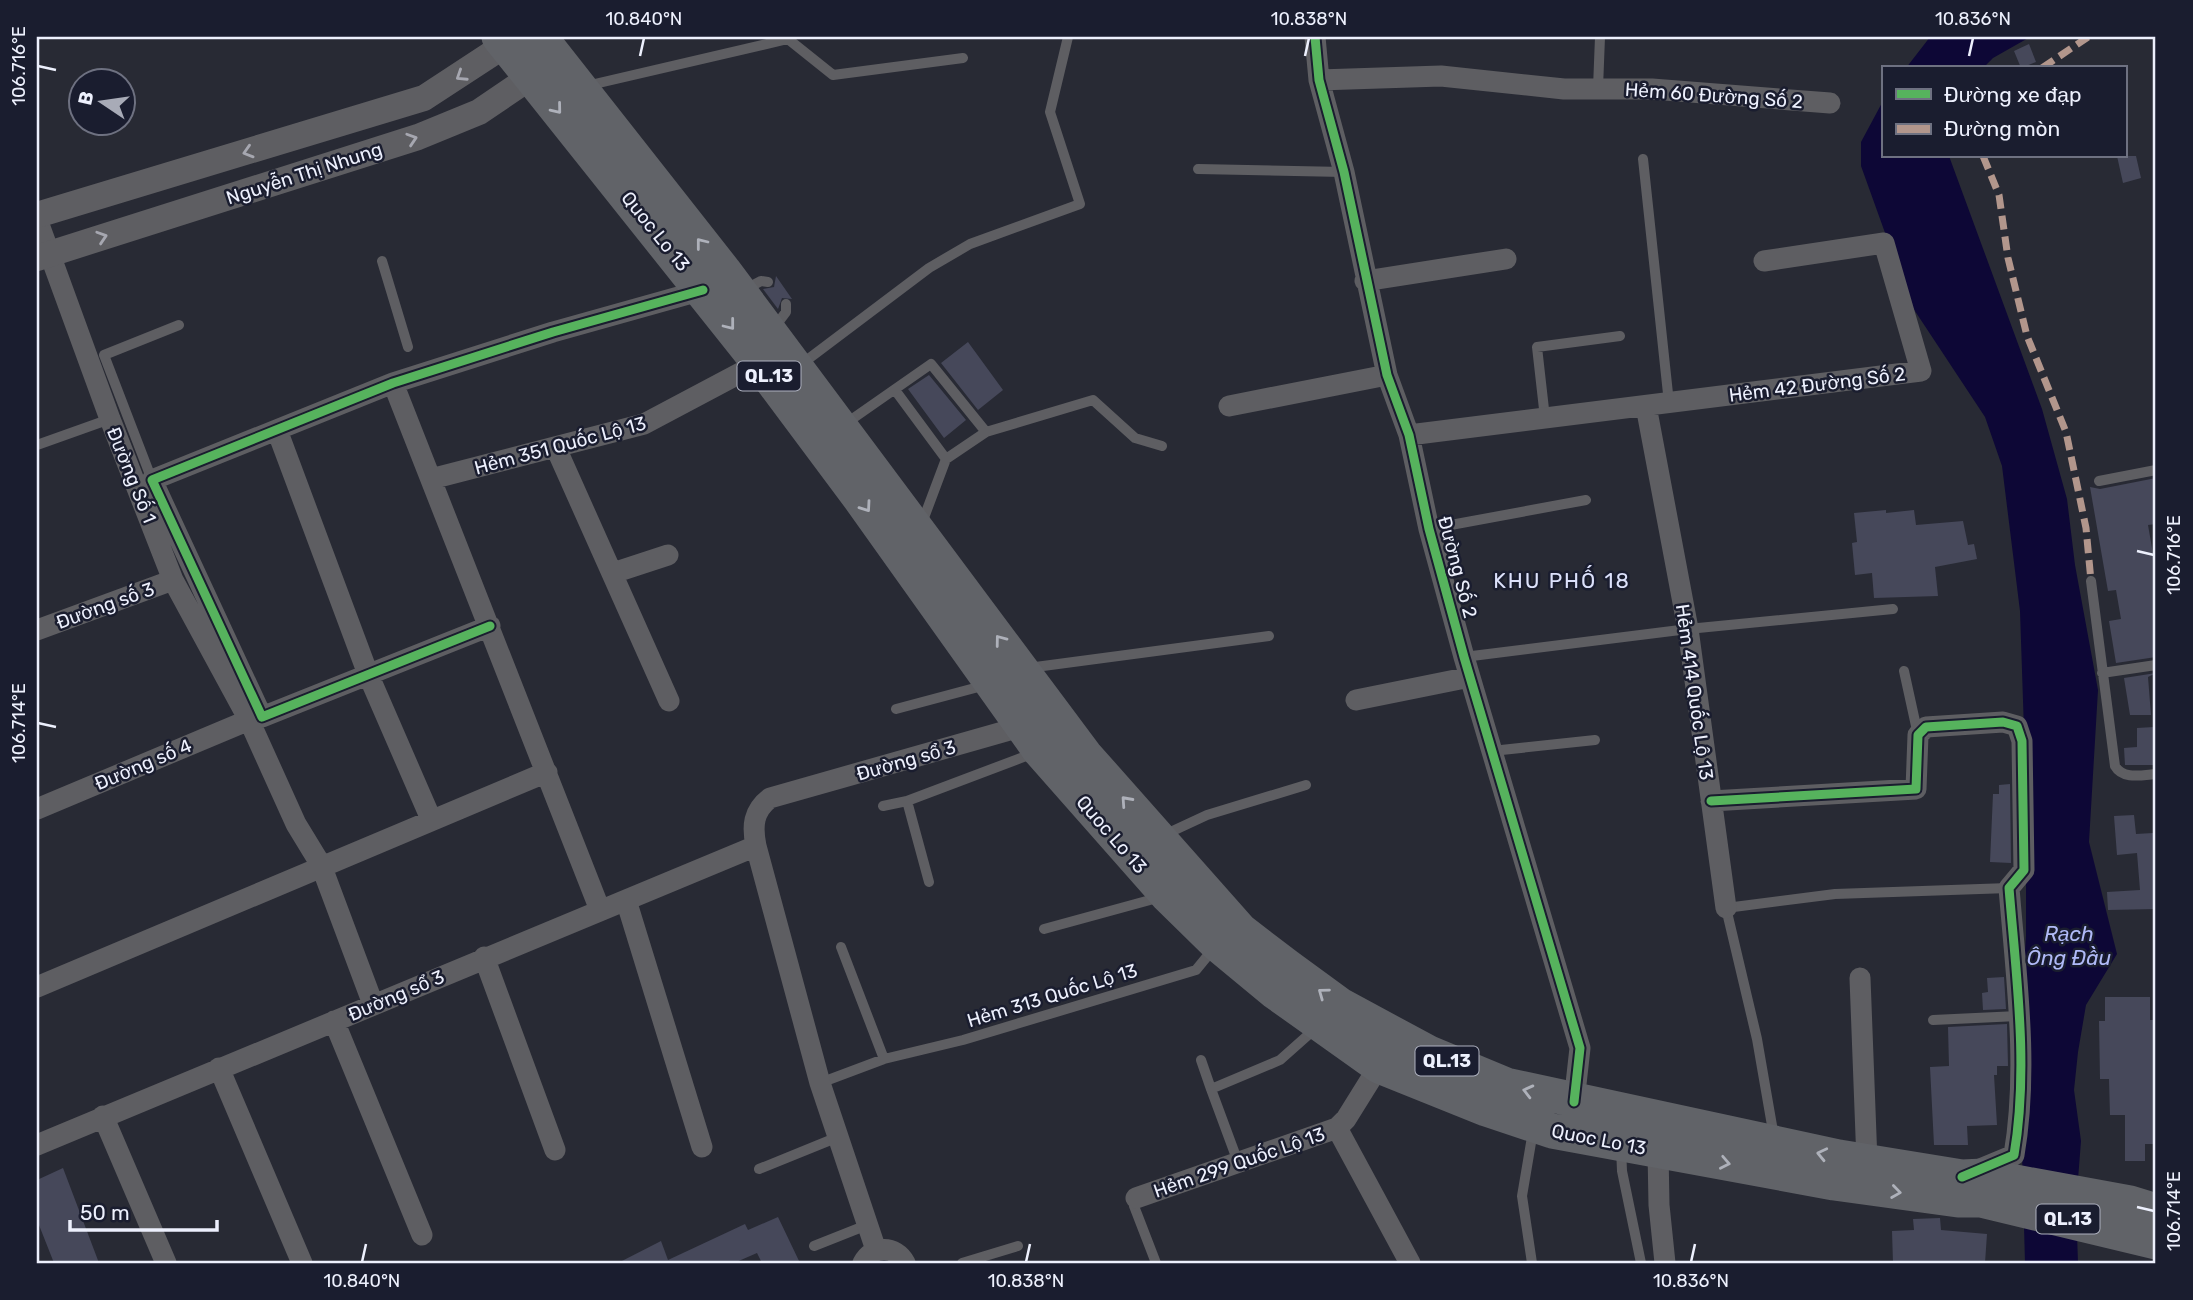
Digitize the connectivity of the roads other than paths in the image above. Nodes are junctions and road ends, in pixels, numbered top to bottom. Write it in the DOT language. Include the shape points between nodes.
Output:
graph roads {
  1 [pos="1068,37"];
  2 [pos="1315,37"];
  3 [pos="1600,37"];
  4 [pos="507,40"];
  5 [pos="543,58"];
  6 [pos="963,58"];
  7 [pos="1319,80"];
  8 [pos="579,88"];
  9 [pos="1598,89"];
  10 [pos="1830,103"];
  11 [pos="1643,159"];
  12 [pos="1198,169"];
  13 [pos="1344,172"];
  14 [pos="37,217"];
  15 [pos="43,256"];
  16 [pos="1506,259"];
  17 [pos="382,261"];
  18 [pos="1764,261"];
  19 [pos="1365,281"];
  20 [pos="703,290"];
  21 [pos="179,325"];
  22 [pos="772,333"];
  23 [pos="1619,337"];
  24 [pos="408,347"];
  25 [pos="796,368"];
  26 [pos="1387,375"];
  27 [pos="393,383"];
  28 [pos="895,390"];
  29 [pos="1669,403"];
  30 [pos="1646,406"];
  31 [pos="1229,407"];
  32 [pos="1545,418"];
  33 [pos="110,419"];
  34 [pos="840,428"];
  35 [pos="277,430"];
  36 [pos="986,432"];
  37 [pos="1409,435"];
  38 [pos="37,445"];
  39 [pos="1162,446"];
  40 [pos="556,448"];
  41 [pos="946,459"];
  42 [pos="2156,470"];
  43 [pos="431,479"];
  44 [pos="152,480"];
  45 [pos="2099,481"];
  46 [pos="1586,500"];
  47 [pos="1429,529"];
  48 [pos="918,532"];
  49 [pos="668,555"];
  50 [pos="613,573"];
  51 [pos="173,580"];
  52 [pos="2091,581"];
  53 [pos="1894,609"];
  54 [pos="490,626"];
  55 [pos="1688,629"];
  56 [pos="37,630"];
  57 [pos="1269,636"];
  58 [pos="2156,665"];
  59 [pos="1467,667"];
  60 [pos="1904,671"];
  61 [pos="2102,673"];
  62 [pos="369,674"];
  63 [pos="1007,676"];
  64 [pos="1356,700"];
  65 [pos="668,701"];
  66 [pos="896,709"];
  67 [pos="249,720"];
  68 [pos="1039,731"];
  69 [pos="1918,734"];
  70 [pos="1595,740"];
  71 [pos="1492,751"];
  72 [pos="547,772"];
  73 [pos="2156,774"];
  74 [pos="1306,785"];
  75 [pos="907,801"];
  76 [pos="1711,801"];
  77 [pos="883,806"];
  78 [pos="37,809"];
  79 [pos="431,819"];
  80 [pos="1158,838"];
  81 [pos="756,846"];
  82 [pos="321,864"];
  83 [pos="929,881"];
  84 [pos="2010,888"];
  85 [pos="1167,895"];
  86 [pos="626,900"];
  87 [pos="1726,908"];
  88 [pos="600,910"];
  89 [pos="1044,929"];
  90 [pos="1217,944"];
  91 [pos="841,947"];
  92 [pos="484,957"];
  93 [pos="1860,978"];
  94 [pos="37,987"];
  95 [pos="373,1004"];
  96 [pos="2018,1016"];
  97 [pos="1934,1020"];
  98 [pos="334,1021"];
  99 [pos="1320,1024"];
  100 [pos="884,1059"];
  101 [pos="1201,1060"];
  102 [pos="1379,1066"];
  103 [pos="219,1068"];
  104 [pos="820,1083"];
  105 [pos="1211,1089"];
  106 [pos="1574,1102"];
  107 [pos="103,1116"];
  108 [pos="1534,1125"];
  109 [pos="1337,1128"];
  110 [pos="838,1137"];
  111 [pos="1775,1143"];
  112 [pos="37,1145"];
  113 [pos="1621,1145"];
  114 [pos="702,1147"];
  115 [pos="555,1150"];
  116 [pos="1658,1151"];
  117 [pos="1238,1162"];
  118 [pos="1867,1162"];
  119 [pos="759,1169"];
  120 [pos="1960,1188"];
  121 [pos="1136,1198"];
  122 [pos="867,1225"];
  123 [pos="2141,1226"];
  124 [pos="422,1236"];
  125 [pos="814,1246"];
  126 [pos="1018,1246"];
  127 [pos="869,1257"];
  128 [pos="166,1263"];
  129 [pos="302,1263"];
  130 [pos="905,1263"];
  131 [pos="962,1263"];
  132 [pos="1156,1263"];
  133 [pos="1410,1263"];
  134 [pos="1532,1263"];
  135 [pos="1641,1263"];
  136 [pos="1665,1263"];
  1 -- 25 [label="lane" via="1050,113 1080,204 970,244 929,268"];
  2 -- 7 [label="street, Đường Số 2"];
  3 -- 9 [label="lane, Hẻm 60 Đường Số 2"];
  4 -- 5 [label="highway, Quoc Lo 13 / QL.13"];
  4 -- 14 [label="street, Nguyễn Thị Nhung, one-way" via="424,98"];
  5 -- 8 [label="highway, Quoc Lo 13 / QL.13"];
  15 -- 5 [label="street, Nguyễn Thị Nhung, one-way" via="418,137 479,112"];
  5 -- 20 [label="highway, Quoc Lo 13 / QL.13, one-way"];
  6 -- 8 [label="lane" via="833,75 788,39"];
  7 -- 9 [label="street, Hẻm 60 Đường Số 2" via="1441,76"];
  7 -- 13 [label="street, Đường Số 2"];
  22 -- 8 [label="highway, Quoc Lo 13 / QL.13, one-way" via="753,287"];
  9 -- 10 [label="street, Hẻm 60 Đường Số 2"];
  11 -- 29 [label="lane"];
  12 -- 13 [label="lane"];
  13 -- 19 [label="street, Đường Số 2"];
  14 -- 15 [label="street, Đường Số 1"];
  15 -- 33 [label="street, Đường Số 1"];
  16 -- 19 [label="street"];
  17 -- 24 [label="lane"];
  18 -- 29 [label="street, Hẻm 42 Đường Số 2" via="1884,243 1921,371"];
  19 -- 26 [label="street, Đường Số 2"];
  20 -- 22 [label="highway, Quoc Lo 13 / QL.13, one-way"];
  20 -- 27 [label="street" via="417,371"];
  21 -- 44 [label="lane" via="104,355"];
  22 -- 25 [label="highway, Quoc Lo 13 / QL.13"];
  22 -- 40 [label="street, Hẻm 351 Quốc Lộ 13" via="644,424"];
  22 -- 63 [label="highway, Quoc Lo 13 / QL.13, one-way"];
  23 -- 32 [label="lane" via="1537,347"];
  25 -- 34 [label="highway, Quoc Lo 13 / QL.13"];
  26 -- 31 [label="street"];
  26 -- 37 [label="street, Đường Số 2"];
  27 -- 35 [label="street"];
  27 -- 43 [label="street"];
  28 -- 34 [label="lane"];
  28 -- 36 [label="lane" via="931,364"];
  28 -- 41 [label="lane"];
  29 -- 30 [label="street, Hẻm 42 Đường Số 2"];
  30 -- 32 [label="street, Hẻm 42 Đường Số 2"];
  30 -- 55 [label="street, Hẻm 414 Quốc Lộ 13"];
  32 -- 37 [label="street, Hẻm 42 Đường Số 2"];
  33 -- 38 [label="lane"];
  33 -- 51 [label="street, Đường Số 1"];
  34 -- 48 [label="highway, Quoc Lo 13 / QL.13"];
  35 -- 44 [label="street"];
  35 -- 62 [label="street"];
  36 -- 39 [label="lane" via="1093,400 1135,438"];
  36 -- 41 [label="lane"];
  37 -- 47 [label="street, Đường Số 2"];
  40 -- 43 [label="street, Hẻm 351 Quốc Lộ 13"];
  40 -- 50 [label="street"];
  41 -- 48 [label="lane"];
  42 -- 45 [label="lane"];
  43 -- 54 [label="street"];
  44 -- 62 [label="street" via="262,717"];
  46 -- 47 [label="lane"];
  47 -- 59 [label="street, Đường Số 2"];
  63 -- 48 [label="highway, Quoc Lo 13 / QL.13, one-way"];
  49 -- 50 [label="street"];
  50 -- 65 [label="street"];
  51 -- 56 [label="street, Đường số 3"];
  51 -- 67 [label="street, Đường Số 1"];
  52 -- 61 [label="lane"];
  53 -- 55 [label="lane"];
  54 -- 62 [label="street"];
  54 -- 72 [label="street"];
  55 -- 59 [label="lane"];
  55 -- 76 [label="street, Hẻm 414 Quốc Lộ 13"];
  57 -- 63 [label="lane"];
  58 -- 61 [label="lane"];
  59 -- 64 [label="street"];
  59 -- 71 [label="street, Đường Số 2"];
  60 -- 69 [label="lane"];
  61 -- 73 [label="lane" via="2115,766 2127,775"];
  62 -- 79 [label="street"];
  63 -- 66 [label="lane"];
  63 -- 68 [label="highway, Quoc Lo 13 / QL.13"];
  67 -- 78 [label="street, Đường số 4"];
  67 -- 82 [label="street, Đường Số 1" via="296,824"];
  68 -- 75 [label="lane"];
  80 -- 68 [label="highway, Quoc Lo 13 / QL.13, one-way"];
  68 -- 81 [label="street, Đường sổ 3" via="770,798 753,823"];
  68 -- 85 [label="highway, Quoc Lo 13 / QL.13"];
  69 -- 76 [label="street" via="1916,789"];
  69 -- 84 [label="street" via="1926,727 2003,722 2017,726 2022,741 2024,870"];
  70 -- 71 [label="lane"];
  71 -- 106 [label="street, Đường Số 2" via="1580,1048"];
  72 -- 79 [label="street"];
  72 -- 88 [label="street"];
  74 -- 80 [label="lane" via="1207,815"];
  75 -- 77 [label="lane"];
  75 -- 83 [label="lane"];
  76 -- 87 [label="street, Hẻm 414 Quốc Lộ 13"];
  79 -- 82 [label="street"];
  106 -- 80 [label="highway, Quoc Lo 13 / QL.13, one-way" via="1495,1081 1429,1053 1340,1005 1241,931"];
  81 -- 86 [label="street, Đường sổ 3"];
  81 -- 104 [label="street, Đường sổ 3"];
  82 -- 94 [label="street"];
  82 -- 95 [label="street"];
  84 -- 87 [label="lane" via="1835,894"];
  84 -- 96 [label="street"];
  85 -- 89 [label="lane"];
  85 -- 90 [label="highway, Quoc Lo 13 / QL.13"];
  86 -- 88 [label="street, Đường sổ 3"];
  86 -- 114 [label="street"];
  87 -- 111 [label="lane, Hẻm 414 Quốc Lộ 13" via="1757,1039"];
  88 -- 92 [label="street, Đường sổ 3"];
  90 -- 99 [label="highway, Quoc Lo 13 / QL.13"];
  90 -- 100 [label="lane, Hẻm 313 Quốc Lộ 13" via="1196,970"];
  91 -- 100 [label="lane"];
  92 -- 95 [label="street, Đường sổ 3"];
  92 -- 115 [label="street"];
  93 -- 118 [label="street"];
  95 -- 98 [label="street, Đường sổ 3"];
  96 -- 97 [label="lane"];
  96 -- 120 [label="street" via="2014,1155"];
  98 -- 103 [label="street, Đường sổ 3"];
  98 -- 124 [label="street"];
  99 -- 102 [label="highway, Quoc Lo 13 / QL.13"];
  99 -- 105 [label="lane" via="1280,1060"];
  100 -- 104 [label="lane, Hẻm 313 Quốc Lộ 13"];
  101 -- 105 [label="lane"];
  102 -- 108 [label="highway, Quoc Lo 13 / QL.13"];
  102 -- 109 [label="street, Hẻm 299 Quốc Lộ 13"];
  103 -- 107 [label="street, Đường sổ 3"];
  103 -- 129 [label="street"];
  104 -- 110 [label="street, Đường sổ 3"];
  105 -- 117 [label="lane"];
  106 -- 111 [label="highway, Quoc Lo 13 / QL.13"];
  107 -- 112 [label="street, Đường sổ 3"];
  107 -- 128 [label="street"];
  108 -- 113 [label="highway, Quoc Lo 13 / QL.13"];
  108 -- 134 [label="lane" via="1522,1196"];
  109 -- 117 [label="street, Hẻm 299 Quốc Lộ 13"];
  109 -- 133 [label="street"];
  110 -- 119 [label="lane"];
  110 -- 122 [label="street, Đường sổ 3"];
  118 -- 111 [label="highway, Quoc Lo 13 / QL.13, one-way"];
  113 -- 116 [label="highway, Quoc Lo 13 / QL.13"];
  113 -- 135 [label="lane"];
  116 -- 120 [label="highway, Quoc Lo 13 / QL.13, one-way" via="1834,1183"];
  116 -- 136 [label="street"];
  117 -- 121 [label="street, Hẻm 299 Quốc Lộ 13"];
  118 -- 120 [label="highway, Quoc Lo 13 / QL.13"];
  120 -- 123 [label="highway, Quoc Lo 13 / QL.13" via="1984,1176 2012,1199"];
  121 -- 132 [label="lane, Hẻm 299 Quốc Lộ 13" via="1134,1206"];
  122 -- 125 [label="lane"];
  122 -- 127 [label="street, Đường sổ 3"];
  126 -- 131 [label="lane"];
  127 -- 130 [label="street" via="895,1252"];
}
